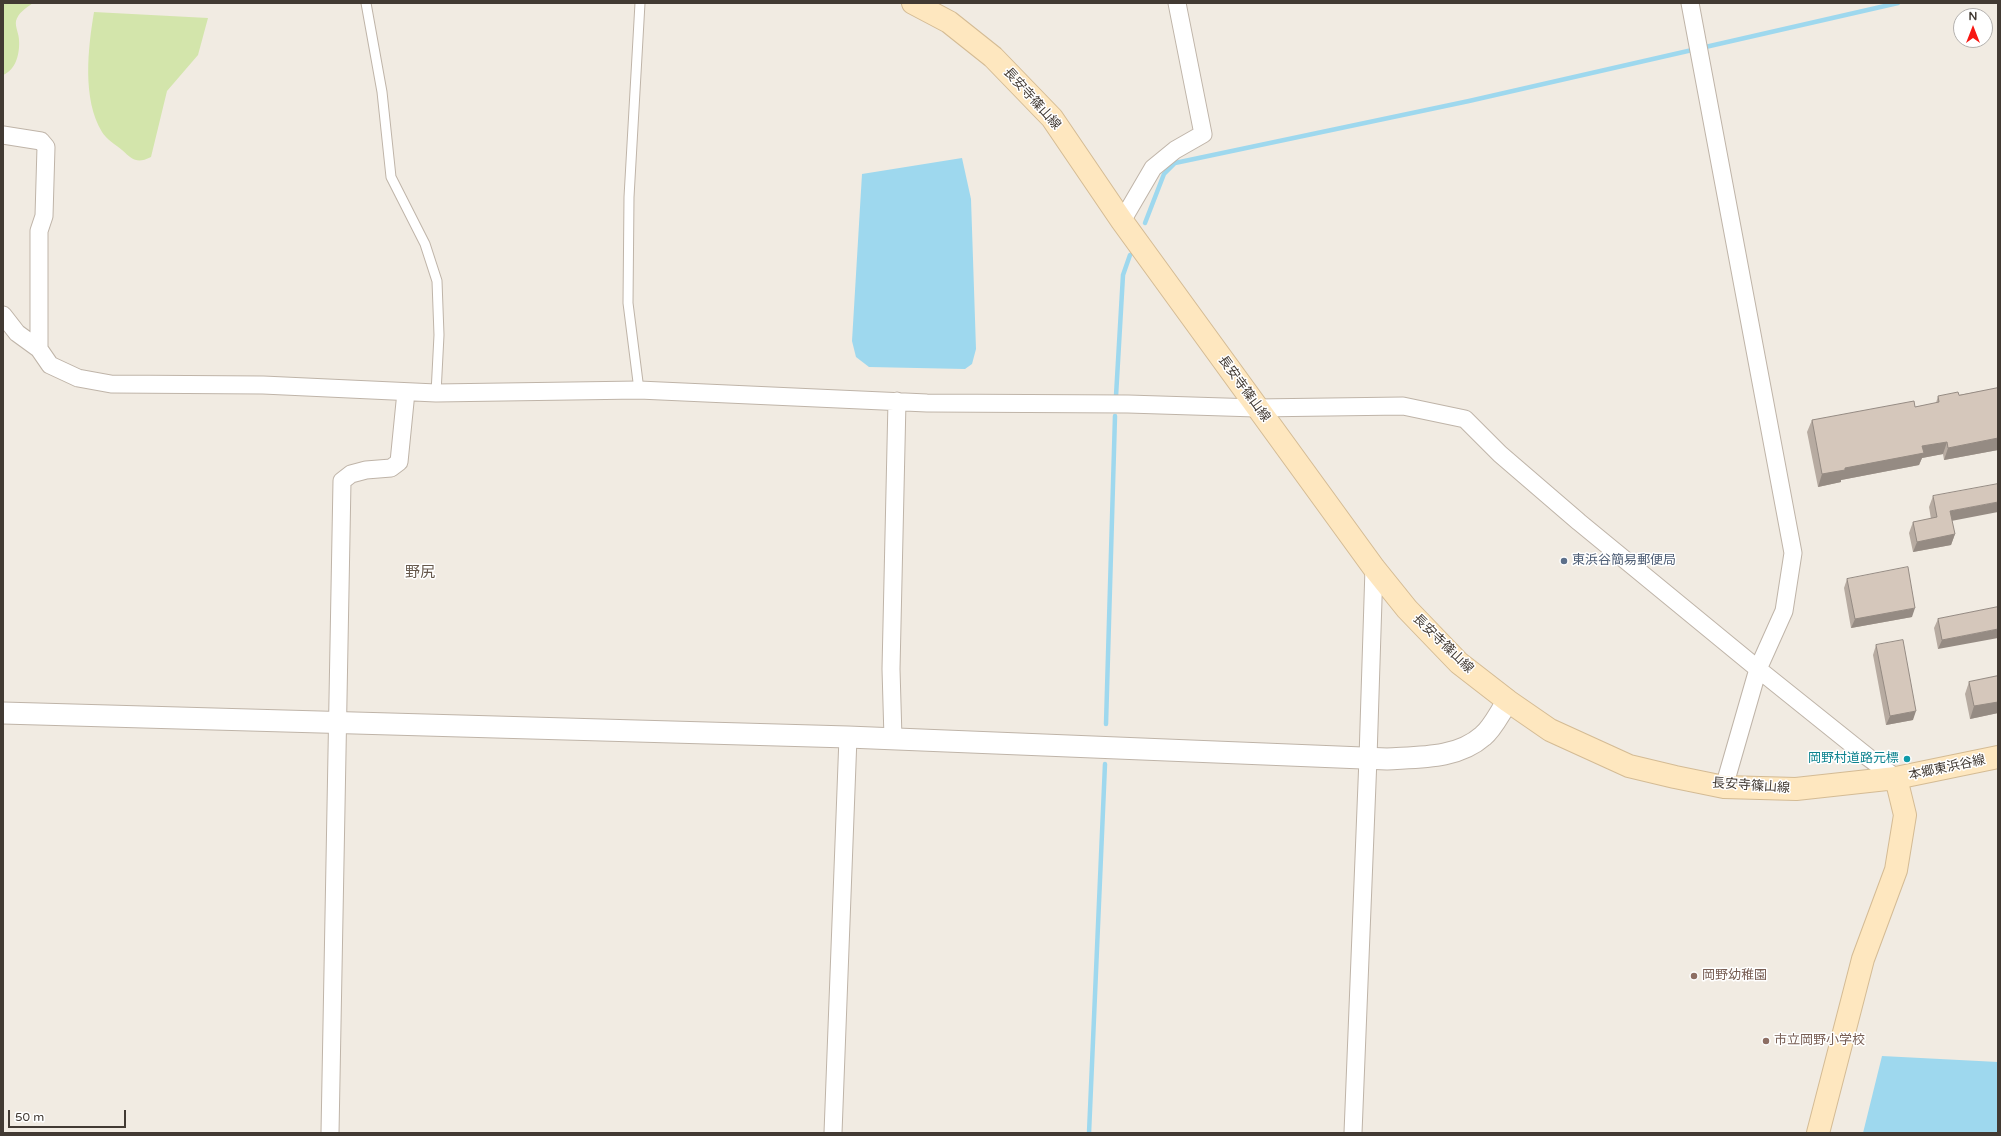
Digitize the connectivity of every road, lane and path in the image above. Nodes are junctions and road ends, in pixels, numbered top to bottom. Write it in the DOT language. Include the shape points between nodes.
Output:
graph roads {
  1 [pos="366,3"];
  2 [pos="640,3"];
  3 [pos="913,3"];
  4 [pos="1177,3"];
  5 [pos="1690,3"];
  6 [pos="3,134"];
  7 [pos="1122,221"];
  8 [pos="3,315"];
  9 [pos="38,349"];
  10 [pos="639,390"];
  11 [pos="406,392"];
  12 [pos="436,393"];
  13 [pos="897,401"];
  14 [pos="1256,408"];
  15 [pos="1374,568"];
  16 [pos="1758,669"];
  17 [pos="1508,701"];
  18 [pos="3,713"];
  19 [pos="338,722"];
  20 [pos="848,737"];
  21 [pos="893,738"];
  22 [pos="1998,757"];
  23 [pos="1368,758"];
  24 [pos="1896,778"];
  25 [pos="1724,786"];
  26 [pos="330,1133"];
  27 [pos="832,1133"];
  28 [pos="1353,1133"];
  29 [pos="1818,1133"];
  1 -- 12 [label="lane" via="382,92 391,177 425,244 437,281 439,335"];
  2 -- 10 [label="lane" via="629,197 628,296"];
  3 -- 7 [label="main road, 長安寺篠山線" via="950,22 993,57 1052,118"];
  4 -- 7 [label="street" via="1203,134 1153,168"];
  5 -- 16 [label="street" via="1793,553 1784,611"];
  6 -- 9 [label="street" via="41,141 46,147 44,216 39,231"];
  7 -- 14 [label="main road, 長安寺篠山線"];
  8 -- 9 [label="street" via="17,332"];
  9 -- 11 [label="street" via="50,365 78,378 111,384 263,385"];
  10 -- 12 [label="street"];
  10 -- 13 [label="street"];
  11 -- 12 [label="street"];
  11 -- 19 [label="street" via="399,462 391,468 351,474 342,481"];
  13 -- 14 [label="street"];
  13 -- 21 [label="street" via="891,669"];
  14 -- 15 [label="main road, 長安寺篠山線"];
  14 -- 16 [label="street" via="1403,406 1465,419 1505,458"];
  15 -- 17 [label="main road, 長安寺篠山線" via="1407,609 1459,663"];
  15 -- 23 [label="street"];
  16 -- 24 [label="street"];
  16 -- 25 [label="street"];
  17 -- 23 [label="street" via="1484,735 1466,748 1431,756"];
  17 -- 25 [label="main road, 長安寺篠山線" via="1550,730 1629,766"];
  18 -- 19 [label="street"];
  19 -- 20 [label="street"];
  19 -- 26 [label="street"];
  20 -- 21 [label="street"];
  20 -- 27 [label="street"];
  21 -- 23 [label="street"];
  22 -- 24 [label="main road, 本郷東浜谷線"];
  23 -- 28 [label="street"];
  24 -- 25 [label="main road, 長安寺篠山線" via="1796,789"];
  24 -- 29 [label="main road" via="1905,815 1896,870 1863,959"];
}
